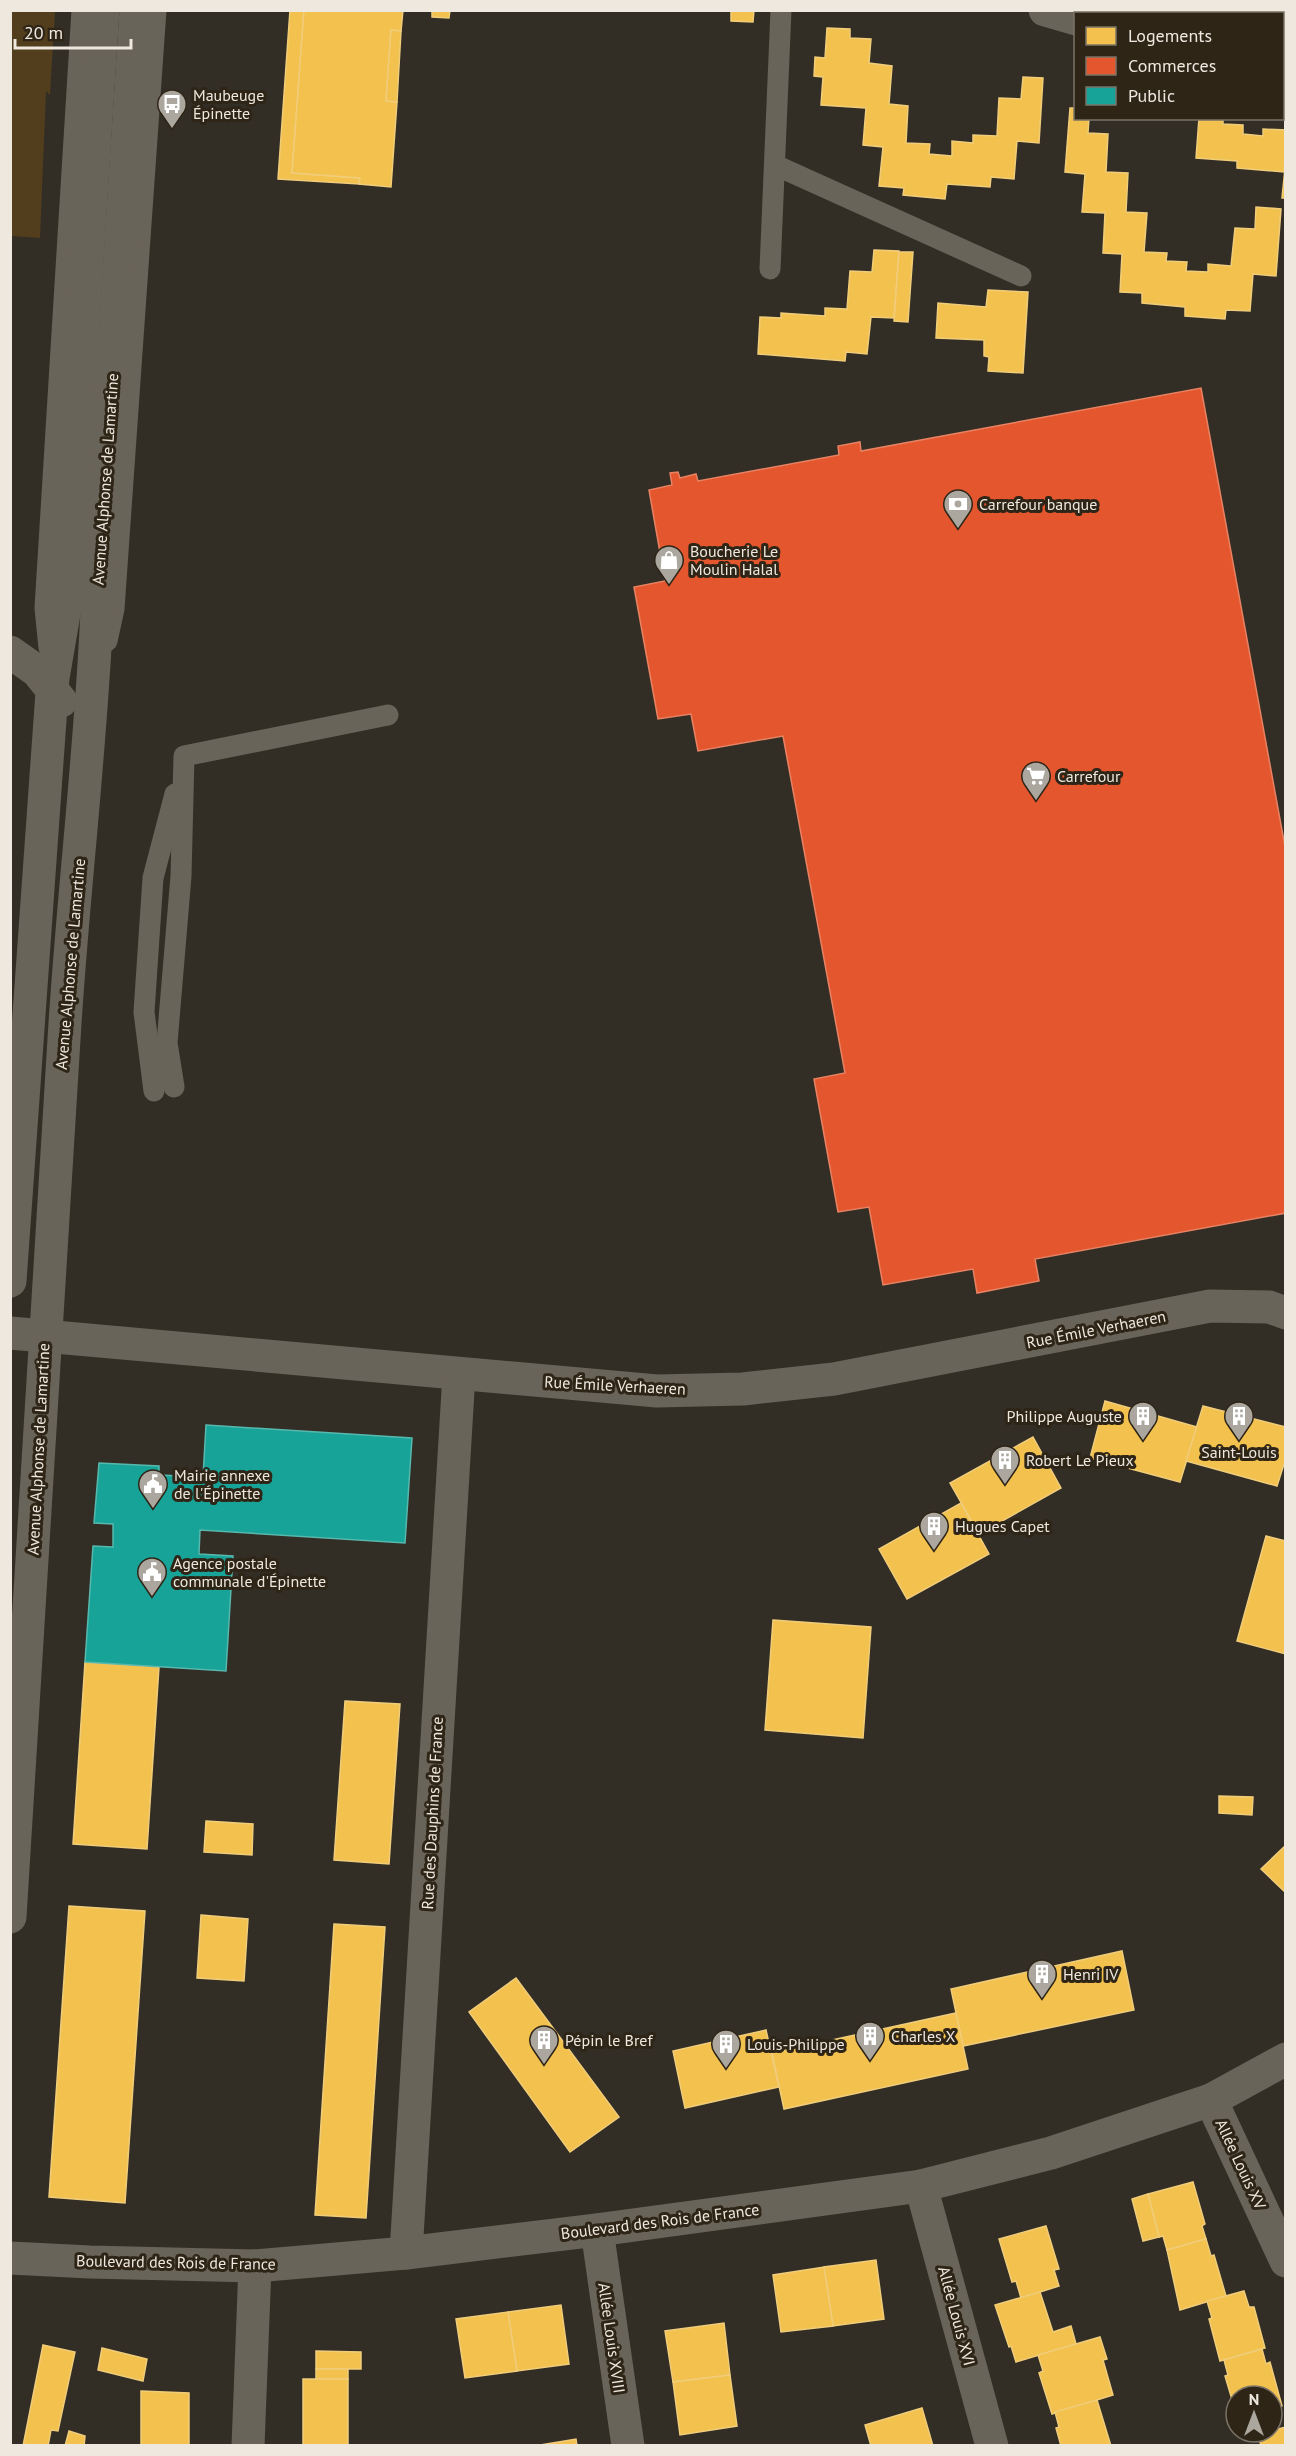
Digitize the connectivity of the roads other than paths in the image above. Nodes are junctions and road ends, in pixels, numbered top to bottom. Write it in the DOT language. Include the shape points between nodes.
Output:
graph roads {
  1 [pos="82,10"];
  2 [pos="104,10"];
  3 [pos="136,10"];
  4 [pos="156,10"];
  5 [pos="781,10"];
  6 [pos="1045,10"];
  7 [pos="1074,18"];
  8 [pos="775,165"];
  9 [pos="770,269"];
  10 [pos="1021,276"];
  11 [pos="10,652"];
  12 [pos="53,684"];
  13 [pos="93,700"];
  14 [pos="388,715"];
  15 [pos="90,734"];
  16 [pos="164,1089"];
  17 [pos="10,1281"];
  18 [pos="1286,1313"];
  19 [pos="10,1333"];
  20 [pos="44,1335"];
  21 [pos="459,1374"];
  22 [pos="10,1917"];
  23 [pos="1286,2059"];
  24 [pos="1211,2100"];
  25 [pos="921,2186"];
  26 [pos="597,2230"];
  27 [pos="405,2253"];
  28 [pos="10,2258"];
  29 [pos="1286,2261"];
  30 [pos="255,2266"];
  31 [pos="248,2445"];
  32 [pos="628,2445"];
  33 [pos="992,2445"];
  1 -- 12 [label="lane" via="45,608"];
  2 -- 12 [label="street, Avenue Alphonse de Lamartine" via="65,608"];
  3 -- 13 [label="street, Avenue Alphonse de Lamartine"];
  4 -- 13 [label="lane" via="114,609"];
  5 -- 8 [label="lane"];
  6 -- 7 [label="street"];
  8 -- 9 [label="lane"];
  8 -- 10 [label="lane"];
  11 -- 12 [label="street"];
  12 -- 15 [label="street"];
  12 -- 17 [label="street, Avenue Alphonse de Lamartine"];
  13 -- 15 [label="street, Avenue Alphonse de Lamartine"];
  14 -- 16 [label="lane" via="184,756 181,876"];
  15 -- 20 [label="street, Avenue Alphonse de Lamartine"];
  18 -- 21 [label="street, Rue Émile Verhaeren" via="1269,1307 1210,1306 834,1379 743,1389 657,1391"];
  19 -- 20 [label="street, Rue Émile Verhaeren"];
  20 -- 21 [label="street, Rue Émile Verhaeren"];
  20 -- 22 [label="street, Avenue Alphonse de Lamartine"];
  21 -- 27 [label="street, Rue des Dauphins de France"];
  23 -- 24 [label="street, Boulevard des Rois de France"];
  24 -- 25 [label="street, Boulevard des Rois de France" via="1051,2153"];
  24 -- 29 [label="street, Allée Louis XV"];
  25 -- 26 [label="street, Boulevard des Rois de France"];
  25 -- 33 [label="street, Allée Louis XVI"];
  26 -- 27 [label="street, Boulevard des Rois de France"];
  26 -- 32 [label="street, Allée Louis XVIII"];
  27 -- 30 [label="street, Boulevard des Rois de France"];
  28 -- 30 [label="street, Boulevard des Rois de France"];
  30 -- 31 [label="street"];
}
